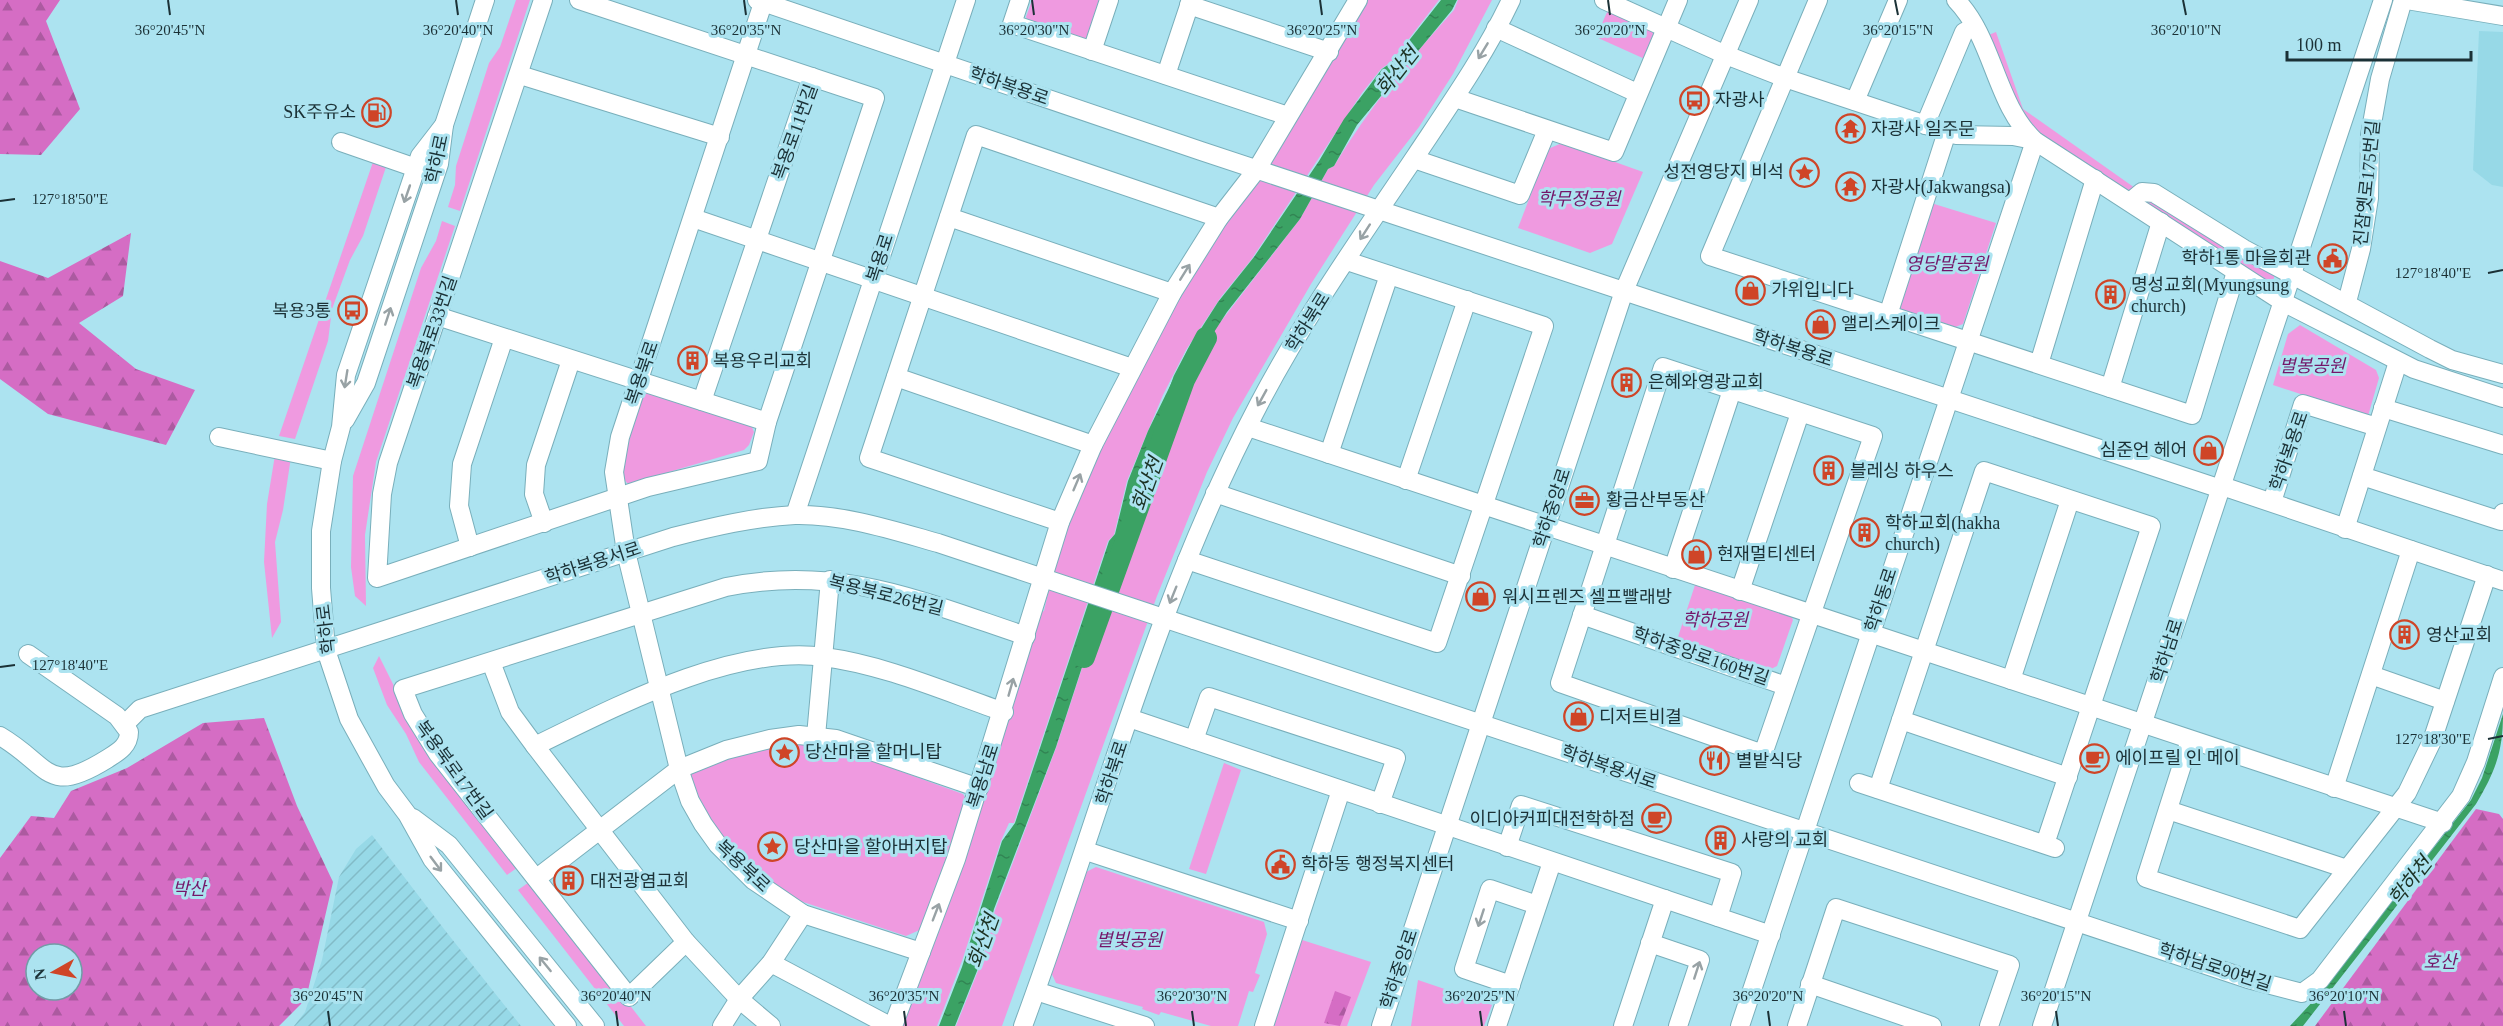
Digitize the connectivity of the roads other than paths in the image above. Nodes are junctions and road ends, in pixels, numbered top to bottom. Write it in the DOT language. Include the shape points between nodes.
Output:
graph roads {
  1 [pos="485,0"];
  2 [pos="543,0"];
  3 [pos="579,0"];
  4 [pos="966,0"];
  5 [pos="1020,0"];
  6 [pos="1109,0"];
  7 [pos="1358,0"];
  8 [pos="1511,0"];
  9 [pos="1604,0"];
  10 [pos="1678,0"];
  11 [pos="1749,0"];
  12 [pos="1818,0"];
  13 [pos="1898,0"];
  14 [pos="1956,0"];
  15 [pos="2383,0"];
  16 [pos="2405,0"];
  17 [pos="762,1"];
  18 [pos="1190,3"];
  19 [pos="2503,16"];
  20 [pos="1975,27"];
  21 [pos="1496,28"];
  22 [pos="1666,28"];
  23 [pos="1092,51"];
  24 [pos="1329,52"];
  25 [pos="746,55"];
  26 [pos="1726,55"];
  27 [pos="945,64"];
  28 [pos="520,75"];
  29 [pos="1166,75"];
  30 [pos="812,77"];
  31 [pos="1785,78"];
  32 [pos="1637,93"];
  33 [pos="1455,98"];
  34 [pos="1855,101"];
  35 [pos="1288,116"];
  36 [pos="1925,124"];
  37 [pos="444,125"];
  38 [pos="1547,130"];
  39 [pos="1947,132"];
  40 [pos="720,138"];
  41 [pos="2035,141"];
  42 [pos="341,142"];
  43 [pos="1414,159"];
  44 [pos="416,168"];
  45 [pos="1259,170"];
  46 [pos="2095,179"];
  47 [pos="2130,202"];
  48 [pos="1373,208"];
  49 [pos="693,218"];
  50 [pos="949,218"];
  51 [pos="1219,218"];
  52 [pos="2161,222"];
  53 [pos="757,240"];
  54 [pos="1347,261"];
  55 [pos="821,262"];
  56 [pos="2236,272"];
  57 [pos="1389,275"];
  58 [pos="2292,276"];
  59 [pos="873,280"];
  60 [pos="1624,291"];
  61 [pos="1172,293"];
  62 [pos="922,296"];
  63 [pos="1467,300"];
  64 [pos="2283,302"];
  65 [pos="2346,302"];
  66 [pos="1888,315"];
  67 [pos="437,316"];
  68 [pos="504,338"];
  69 [pos="1967,340"];
  70 [pos="572,360"];
  71 [pos="2398,362"];
  72 [pos="2039,364"];
  73 [pos="1132,368"];
  74 [pos="2503,374"];
  75 [pos="896,377"];
  76 [pos="640,382"];
  77 [pos="2110,388"];
  78 [pos="1732,390"];
  79 [pos="2503,398"];
  80 [pos="1947,399"];
  81 [pos="702,401"];
  82 [pos="2383,408"];
  83 [pos="1800,413"];
  84 [pos="767,422"];
  85 [pos="341,427"];
  86 [pos="1248,427"];
  87 [pos="2377,427"];
  88 [pos="219,437"];
  89 [pos="1093,445"];
  90 [pos="2503,445"];
  91 [pos="1329,454"];
  92 [pos="332,461"];
  93 [pos="2362,476"];
  94 [pos="1406,480"];
  95 [pos="2222,487"];
  96 [pos="1215,493"];
  97 [pos="618,498"];
  98 [pos="2070,500"];
  99 [pos="2272,502"];
  100 [pos="1484,506"];
  101 [pos="795,515"];
  102 [pos="2502,517"];
  103 [pos="1060,522"];
  104 [pos="544,523"];
  105 [pos="1546,526"];
  106 [pos="2346,529"];
  107 [pos="1604,546"];
  108 [pos="470,547"];
  109 [pos="2412,550"];
  110 [pos="626,552"];
  111 [pos="1187,560"];
  112 [pos="1673,569"];
  113 [pos="1461,576"];
  114 [pos="2495,578"];
  115 [pos="830,580"];
  116 [pos="1048,580"];
  117 [pos="1740,591"];
  118 [pos="640,614"];
  119 [pos="1582,615"];
  120 [pos="1812,615"];
  121 [pos="1164,618"];
  122 [pos="1870,633"];
  123 [pos="1026,636"];
  124 [pos="326,650"];
  125 [pos="1924,651"];
  126 [pos="28,654"];
  127 [pos="824,656"];
  128 [pos="491,662"];
  129 [pos="2371,675"];
  130 [pos="2503,677"];
  131 [pos="2011,680"];
  132 [pos="1786,686"];
  133 [pos="658,690"];
  134 [pos="2445,701"];
  135 [pos="2091,707"];
  136 [pos="1004,712"];
  137 [pos="1129,718"];
  138 [pos="1901,720"];
  139 [pos="125,724"];
  140 [pos="1481,724"];
  141 [pos="2142,725"];
  142 [pos="0,736"];
  143 [pos="816,736"];
  144 [pos="1194,740"];
  145 [pos="2190,740"];
  146 [pos="535,747"];
  147 [pos="679,769"];
  148 [pos="2068,777"];
  149 [pos="1858,783"];
  150 [pos="979,788"];
  151 [pos="2334,788"];
  152 [pos="1878,789"];
  153 [pos="1341,790"];
  154 [pos="1380,804"];
  155 [pos="2396,808"];
  156 [pos="2168,810"];
  157 [pos="407,814"];
  158 [pos="2443,823"];
  159 [pos="1447,827"];
  160 [pos="599,829"];
  161 [pos="1806,833"];
  162 [pos="1507,847"];
  163 [pos="1086,851"];
  164 [pos="1552,862"];
  165 [pos="2347,869"];
  166 [pos="537,878"];
  167 [pos="1665,899"];
  168 [pos="1537,905"];
  169 [pos="803,914"];
  170 [pos="1718,917"];
  171 [pos="1299,921"];
  172 [pos="2076,921"];
  173 [pos="1771,935"];
  174 [pos="686,942"];
  175 [pos="1650,943"];
  176 [pos="921,952"];
  177 [pos="771,963"];
  178 [pos="1810,984"];
  179 [pos="1511,985"];
  180 [pos="1036,991"];
  181 [pos="739,999"];
  182 [pos="567,1026"];
  183 [pos="595,1026"];
  184 [pos="722,1026"];
  185 [pos="771,1026"];
  186 [pos="892,1026"];
  187 [pos="1023,1026"];
  188 [pos="1145,1026"];
  189 [pos="1264,1026"];
  190 [pos="1381,1026"];
  191 [pos="1497,1026"];
  192 [pos="1623,1026"];
  193 [pos="1678,1026"];
  194 [pos="1740,1026"];
  195 [pos="1797,1026"];
  196 [pos="1932,1026"];
  197 [pos="1989,1026"];
  198 [pos="2042,1026"];
  1 -- 37 [label="street, 학하로"];
  2 -- 28 [label="street, 복용북로33번길"];
  3 -- 25 [label="street"];
  4 -- 27 [label="street, 복용로"];
  5 -- 23 [label="street" via="1012,24"];
  6 -- 23 [label="street"];
  7 -- 24 [label="street, 복용남로"];
  8 -- 21 [label="street, 학하북로"];
  9 -- 22 [label="street"];
  10 -- 22 [label="street"];
  11 -- 26 [label="street, 학하중앙로"];
  12 -- 31 [label="street"];
  13 -- 34 [label="street"];
  14 -- 20 [label="street"];
  15 -- 58 [label="street, 학하남로"];
  16 -- 19 [label="street"];
  16 -- 65 [label="street, 진잠옛로175번길" via="2380,78 2370,135 2370,198"];
  17 -- 25 [label="street, 복용북로"];
  17 -- 27 [label="street, 학하복용로"];
  18 -- 24 [label="street"];
  18 -- 29 [label="street"];
  20 -- 36 [label="street" via="1964,32"];
  20 -- 41 [label="street" via="2021,127"];
  21 -- 32 [label="street"];
  21 -- 33 [label="street, 학하북로, one-way"];
  22 -- 26 [label="street"];
  22 -- 32 [label="street"];
  23 -- 29 [label="street"];
  24 -- 35 [label="street, 복용남로"];
  25 -- 30 [label="street"];
  25 -- 40 [label="street, 복용북로"];
  26 -- 31 [label="street"];
  26 -- 60 [label="street, 학하중앙로"];
  27 -- 45 [label="street, 학하복용로"];
  27 -- 59 [label="street, 복용로"];
  28 -- 40 [label="street"];
  28 -- 67 [label="street, 복용북로33번길"];
  29 -- 35 [label="street"];
  30 -- 53 [label="street, 복용로11번길"];
  30 -- 55 [label="street, 복용로11번길" via="875,98"];
  31 -- 34 [label="street"];
  31 -- 66 [label="street" via="1710,256"];
  32 -- 38 [label="street" via="1614,152"];
  33 -- 38 [label="street"];
  33 -- 43 [label="street, 학하북로"];
  34 -- 36 [label="street"];
  35 -- 45 [label="street, 복용남로"];
  36 -- 39 [label="street"];
  37 -- 44 [label="street, 학하로" via="420,156"];
  85 -- 37 [label="street, 학하로, one-way" via="366,383 439,164"];
  38 -- 43 [label="street" via="1520,195"];
  39 -- 41 [label="street"];
  39 -- 66 [label="street"];
  40 -- 49 [label="street, 복용북로"];
  41 -- 46 [label="street"];
  41 -- 69 [label="street, 학하동로"];
  42 -- 44 [label="street"];
  43 -- 48 [label="street, 학하북로"];
  44 -- 85 [label="street, 학하로, one-way" via="346,375"];
  45 -- 48 [label="street, 학하복용로"];
  45 -- 51 [label="street, 복용남로"];
  46 -- 47 [label="street"];
  46 -- 72 [label="street"];
  47 -- 52 [label="street"];
  47 -- 58 [label="street" via="2142,192 2154,194"];
  48 -- 54 [label="street, 학하북로, one-way"];
  48 -- 60 [label="street, 학하복용로"];
  49 -- 53 [label="street"];
  49 -- 76 [label="street, 복용북로"];
  50 -- 51 [label="street" via="976,135"];
  50 -- 61 [label="street"];
  50 -- 62 [label="street"];
  61 -- 51 [label="street, 복용남로, one-way"];
  52 -- 56 [label="street"];
  52 -- 77 [label="street"];
  53 -- 55 [label="street"];
  53 -- 81 [label="street, 복용로11번길"];
  54 -- 57 [label="street"];
  54 -- 86 [label="street, 학하북로, one-way" via="1290,350"];
  55 -- 59 [label="street"];
  55 -- 84 [label="street, 복용로11번길"];
  56 -- 64 [label="street"];
  56 -- 77 [label="street" via="2192,415"];
  57 -- 63 [label="street"];
  57 -- 91 [label="street"];
  58 -- 64 [label="street, 학하남로"];
  58 -- 65 [label="street"];
  59 -- 62 [label="street"];
  59 -- 101 [label="street, 복용로"];
  60 -- 80 [label="street, 학하복용로"];
  60 -- 105 [label="street, 학하중앙로"];
  61 -- 73 [label="street, 복용남로"];
  62 -- 73 [label="street"];
  62 -- 75 [label="street"];
  63 -- 94 [label="street"];
  63 -- 100 [label="street" via="1544,326"];
  64 -- 71 [label="street"];
  64 -- 95 [label="street, 학하남로"];
  65 -- 74 [label="street" via="2452,360"];
  66 -- 69 [label="street"];
  67 -- 68 [label="street"];
  67 -- 108 [label="street, 복용북로33번길" via="388,463 382,494 377,578"];
  68 -- 70 [label="street"];
  68 -- 108 [label="street" via="462,464 459,506"];
  69 -- 72 [label="street"];
  69 -- 80 [label="street, 학하동로"];
  70 -- 76 [label="street"];
  70 -- 104 [label="street" via="536,465 534,494"];
  71 -- 79 [label="street"];
  71 -- 82 [label="street"];
  72 -- 77 [label="street"];
  73 -- 89 [label="street, 복용남로"];
  75 -- 89 [label="street"];
  75 -- 103 [label="street" via="869,458"];
  76 -- 81 [label="street"];
  76 -- 97 [label="street, 복용북로" via="617,451 614,472"];
  78 -- 83 [label="street"];
  78 -- 107 [label="street" via="1663,367"];
  78 -- 112 [label="street"];
  80 -- 95 [label="street, 학하복용로"];
  80 -- 122 [label="street, 학하동로"];
  81 -- 84 [label="street"];
  82 -- 87 [label="street"];
  82 -- 90 [label="street"];
  83 -- 117 [label="street"];
  83 -- 120 [label="street" via="1873,436"];
  84 -- 97 [label="street, 복용북로33번길" via="758,461"];
  85 -- 92 [label="street, 학하로"];
  86 -- 91 [label="street"];
  86 -- 96 [label="street, 학하북로"];
  87 -- 93 [label="street"];
  87 -- 99 [label="street, 학하복용로" via="2303,404"];
  88 -- 92 [label="street"];
  103 -- 89 [label="street, 복용남로, one-way"];
  91 -- 94 [label="street"];
  92 -- 124 [label="street, 학하로" via="321,531"];
  93 -- 102 [label="street"];
  93 -- 106 [label="street"];
  94 -- 100 [label="street"];
  95 -- 99 [label="street, 학하복용로"];
  95 -- 141 [label="street, 학하남로"];
  96 -- 111 [label="street, 학하북로"];
  96 -- 113 [label="street"];
  97 -- 104 [label="street, 복용북로33번길"];
  97 -- 110 [label="street, 복용북로"];
  98 -- 125 [label="street" via="1984,471"];
  98 -- 131 [label="street"];
  98 -- 135 [label="street" via="2151,526"];
  99 -- 106 [label="street, 학하복용로"];
  100 -- 105 [label="street"];
  100 -- 113 [label="street"];
  101 -- 110 [label="street, 학하복용서로" via="717,526"];
  101 -- 116 [label="street, 학하복용서로" via="873,524"];
  103 -- 116 [label="street, 복용남로"];
  104 -- 108 [label="street, 복용북로33번길"];
  105 -- 107 [label="street"];
  105 -- 140 [label="street, 학하중앙로"];
  106 -- 109 [label="street, 학하복용로"];
  107 -- 112 [label="street"];
  107 -- 119 [label="street"];
  109 -- 114 [label="street, 학하복용로"];
  109 -- 129 [label="street"];
  110 -- 118 [label="street, 복용북로"];
  110 -- 124 [label="street, 학하복용서로"];
  111 -- 113 [label="street" via="1437,643"];
  111 -- 121 [label="street, 학하북로, one-way"];
  112 -- 117 [label="street"];
  114 -- 134 [label="street"];
  115 -- 118 [label="street, 복용북로26번길" via="758,580"];
  115 -- 123 [label="street, 복용북로26번길" via="916,599"];
  115 -- 127 [label="street"];
  116 -- 121 [label="street, 학하복용서로"];
  116 -- 123 [label="street, 복용남로"];
  117 -- 120 [label="street"];
  118 -- 128 [label="street"];
  118 -- 133 [label="street, 복용북로"];
  119 -- 132 [label="street, 학하중앙로160번길"];
  119 -- 132 [label="street, 학하중앙로160번길" via="1560,683 1763,754"];
  120 -- 122 [label="street"];
  120 -- 132 [label="street"];
  121 -- 137 [label="street, 학하북로"];
  121 -- 140 [label="street, 학하복용서로"];
  122 -- 125 [label="street"];
  122 -- 161 [label="street, 학하동로"];
  136 -- 123 [label="street, 복용남로, one-way"];
  124 -- 139 [label="street, 학하복용서로" via="140,709"];
  124 -- 157 [label="street, 학하로" via="348,719 386,786"];
  125 -- 131 [label="street"];
  125 -- 138 [label="street"];
  126 -- 139 [label="street"];
  127 -- 133 [label="street" via="756,660"];
  127 -- 136 [label="street" via="893,674"];
  127 -- 143 [label="street"];
  128 -- 146 [label="street" via="510,712"];
  128 -- 166 [label="street, 복용북로17번길" via="404,689 438,754"];
  129 -- 134 [label="street"];
  129 -- 151 [label="street"];
  130 -- 158 [label="street, 학하남로90번길" via="2466,787"];
  131 -- 135 [label="street"];
  133 -- 146 [label="street"];
  133 -- 147 [label="street, 복용북로"];
  134 -- 155 [label="street" via="2432,741"];
  135 -- 141 [label="street"];
  135 -- 148 [label="street"];
  136 -- 150 [label="street, 복용남로"];
  137 -- 144 [label="street"];
  137 -- 163 [label="street, 학하북로"];
  138 -- 148 [label="street"];
  138 -- 152 [label="street"];
  139 -- 142 [label="street" via="129,740 121,751 90,770 67,778 57,778 23,749"];
  140 -- 159 [label="street, 학하중앙로"];
  140 -- 161 [label="street, 학하복용서로"];
  141 -- 145 [label="street"];
  141 -- 172 [label="street, 학하남로"];
  143 -- 147 [label="street" via="770,739 726,750"];
  143 -- 150 [label="street"];
  144 -- 153 [label="street"];
  144 -- 154 [label="street" via="1209,697 1396,758"];
  145 -- 151 [label="street"];
  145 -- 156 [label="street"];
  146 -- 160 [label="street"];
  147 -- 160 [label="street"];
  147 -- 169 [label="street, 복용북로" via="690,801 717,845 753,880"];
  148 -- 152 [label="street" via="2050,846"];
  149 -- 152 [label="street"];
  176 -- 150 [label="street, 복용남로, one-way"];
  151 -- 155 [label="street"];
  153 -- 154 [label="street"];
  153 -- 171 [label="street"];
  154 -- 159 [label="street"];
  155 -- 158 [label="street"];
  155 -- 165 [label="street"];
  156 -- 165 [label="street"];
  156 -- 165 [label="street" via="2146,878 2300,929"];
  157 -- 182 [label="street, 학하로, one-way" via="432,859"];
  183 -- 157 [label="street, 학하로, one-way" via="449,845"];
  158 -- 172 [label="street, 학하남로90번길" via="2320,980 2302,993 2248,979"];
  159 -- 162 [label="street"];
  159 -- 190 [label="street, 학하중앙로"];
  160 -- 166 [label="street"];
  160 -- 174 [label="street"];
  161 -- 172 [label="street, 학하복용서로"];
  161 -- 173 [label="street, 학하동로"];
  162 -- 164 [label="street"];
  162 -- 170 [label="street" via="1521,805 1732,873"];
  163 -- 171 [label="street"];
  163 -- 180 [label="street, 학하북로"];
  164 -- 167 [label="street"];
  164 -- 168 [label="street"];
  166 -- 174 [label="street, 복용북로17번길" via="629,997"];
  167 -- 170 [label="street"];
  167 -- 175 [label="street"];
  168 -- 179 [label="street"];
  168 -- 179 [label="street, one-way" via="1490,889 1464,969"];
  169 -- 176 [label="street, 복용북로"];
  169 -- 177 [label="street"];
  170 -- 173 [label="street"];
  171 -- 189 [label="street"];
  172 -- 198 [label="street, 학하남로"];
  173 -- 194 [label="street, 학하동로"];
  174 -- 181 [label="street"];
  175 -- 192 [label="street"];
  193 -- 175 [label="street, one-way" via="1700,960"];
  176 -- 186 [label="street, 복용남로"];
  177 -- 181 [label="street"];
  177 -- 186 [label="street, 복용남로"];
  178 -- 195 [label="street"];
  178 -- 196 [label="street"];
  178 -- 197 [label="street" via="1836,908 2010,965"];
  179 -- 191 [label="street"];
  180 -- 187 [label="street, 학하북로"];
  180 -- 188 [label="street"];
  181 -- 184 [label="street"];
  181 -- 185 [label="street"];
}
